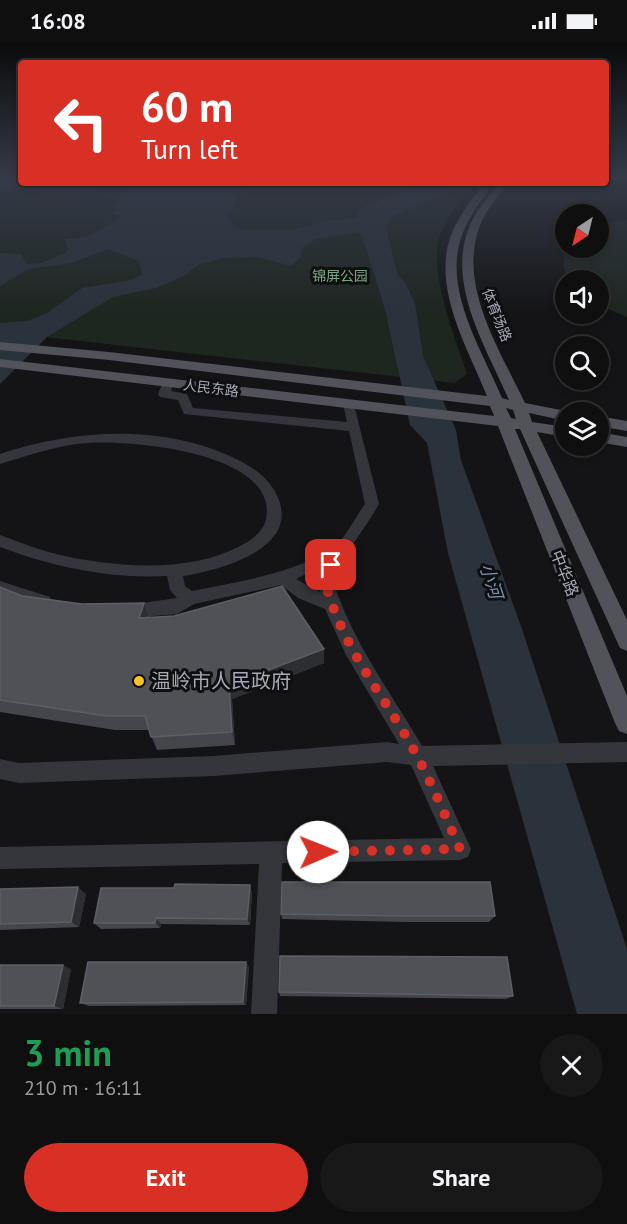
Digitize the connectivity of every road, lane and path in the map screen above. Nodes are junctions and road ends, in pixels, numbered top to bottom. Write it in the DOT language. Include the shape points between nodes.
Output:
graph roads {
  1 [pos="459,223"];
  2 [pos="476,223"];
  3 [pos="0,346"];
  4 [pos="0,363"];
  5 [pos="168,383"];
  6 [pos="498,402"];
  7 [pos="349,404"];
  8 [pos="520,405"];
  9 [pos="555,413"];
  10 [pos="504,422"];
  11 [pos="609,423"];
  12 [pos="526,426"];
  13 [pos="627,426"];
  14 [pos="354,427"];
  15 [pos="555,430"];
  16 [pos="609,439"];
  17 [pos="627,442"];
  18 [pos="0,459"];
  19 [pos="0,541"];
  20 [pos="338,552"];
  21 [pos="174,569"];
  22 [pos="283,578"];
  23 [pos="0,588"];
  24 [pos="190,598"];
  25 [pos="331,604"];
  26 [pos="55,605"];
  27 [pos="113,612"];
  28 [pos="627,642"];
  29 [pos="627,723"];
  30 [pos="627,752"];
  31 [pos="417,756"];
  32 [pos="0,769"];
  33 [pos="271,853"];
  34 [pos="0,858"];
  35 [pos="264,1014"];
  1 -- 6 [label="main road, 体育场路" via="450,270 454,298"];
  2 -- 8 [label="main road, 体育场路" via="467,271 472,299"];
  3 -- 6 [label="main road, 人民东路"];
  4 -- 5 [label="main road, 人民东路"];
  5 -- 7 [label="main road, 人民东路"];
  5 -- 14 [label="street" via="164,394 183,397 188,411"];
  6 -- 8 [label="main road"];
  6 -- 10 [label="main road, 体育场路"];
  7 -- 10 [label="main road, 人民东路"];
  7 -- 14 [label="street"];
  8 -- 9 [label="main road"];
  8 -- 12 [label="main road, 体育场路"];
  10 -- 12 [label="main road"];
  10 -- 29 [label="main road, 中华路"];
  11 -- 13 [label="main road"];
  12 -- 15 [label="main road"];
  12 -- 28 [label="main road, 中华路"];
  14 -- 20 [label="street" via="372,504"];
  16 -- 17 [label="main road"];
  18 -- 21 [label="street" via="57,441 115,437 202,450 241,467 260,481 275,512 269,532 255,546 219,563"];
  19 -- 21 [label="street" via="58,561 118,570"];
  20 -- 22 [label="street"];
  20 -- 25 [label="street" via="324,578"];
  21 -- 24 [label="street" via="178,590"];
  22 -- 24 [label="street"];
  22 -- 25 [label="street" via="304,593"];
  23 -- 26 [label="street"];
  24 -- 27 [label="street" via="177,607"];
  25 -- 31 [label="street" via="351,652"];
  30 -- 31 [label="street"];
  31 -- 32 [label="street" via="387,752 214,766 19,773"];
  31 -- 33 [label="street" via="460,849"];
  33 -- 34 [label="street"];
  33 -- 35 [label="street"];
}
